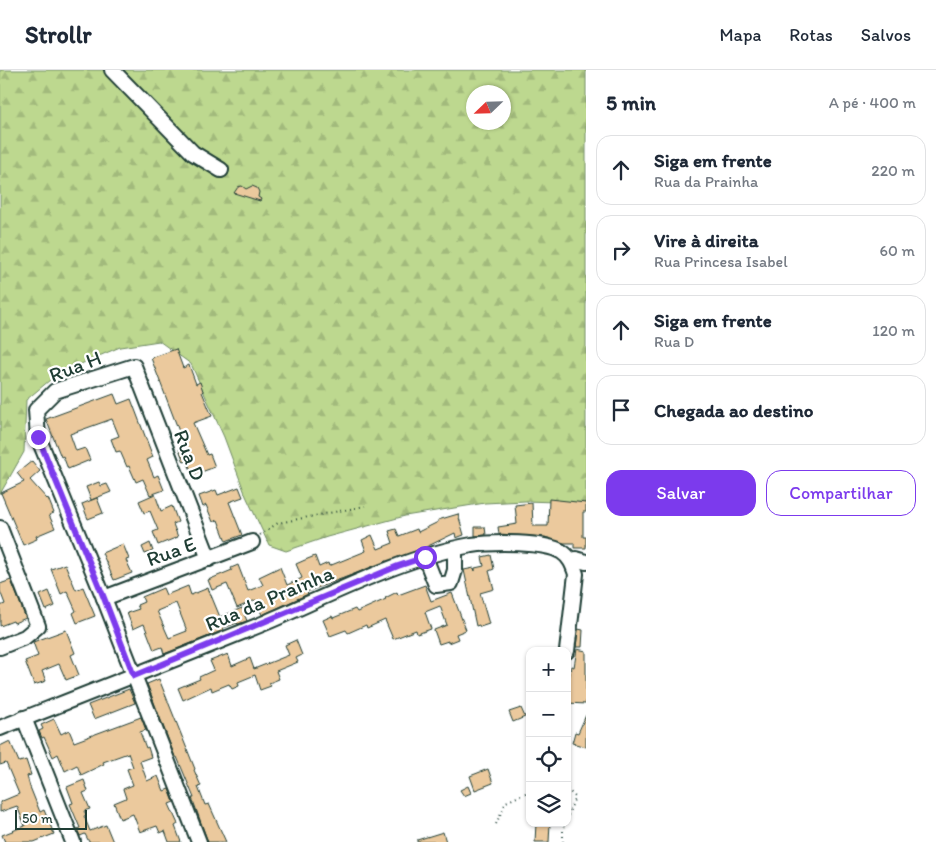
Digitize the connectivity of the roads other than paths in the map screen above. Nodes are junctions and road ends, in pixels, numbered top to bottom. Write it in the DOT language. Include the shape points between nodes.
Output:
graph roads {
  1 [pos="112,70"];
  2 [pos="221,170"];
  3 [pos="134,366"];
  4 [pos="0,528"];
  5 [pos="252,542"];
  6 [pos="455,549"];
  7 [pos="425,557"];
  8 [pos="209,559"];
  9 [pos="579,562"];
  10 [pos="104,598"];
  11 [pos="0,647"];
  12 [pos="567,647"];
  13 [pos="134,676"];
  14 [pos="24,718"];
  15 [pos="0,728"];
  16 [pos="73,842"];
  17 [pos="199,842"];
  1 -- 2 [label="street" via="193,153"];
  3 -- 8 [label="street, Rua D"];
  3 -- 10 [label="street, Rua H" via="55,391 36,410 38,437"];
  4 -- 11 [label="street" via="38,626 25,637"];
  5 -- 8 [label="street, Rua E"];
  6 -- 7 [label="street, Rua da Prainha"];
  6 -- 7 [label="street" via="451,583 436,585"];
  6 -- 9 [label="street, Rua da Prainha" via="497,543 533,544 561,551"];
  7 -- 13 [label="street, Rua da Prainha"];
  8 -- 10 [label="street, Rua E"];
  9 -- 12 [label="street"];
  10 -- 13 [label="street"];
  13 -- 14 [label="street, Rua da Prainha"];
  13 -- 17 [label="street"];
  14 -- 15 [label="street, Rua da Prainha"];
  14 -- 16 [label="street"];
}
